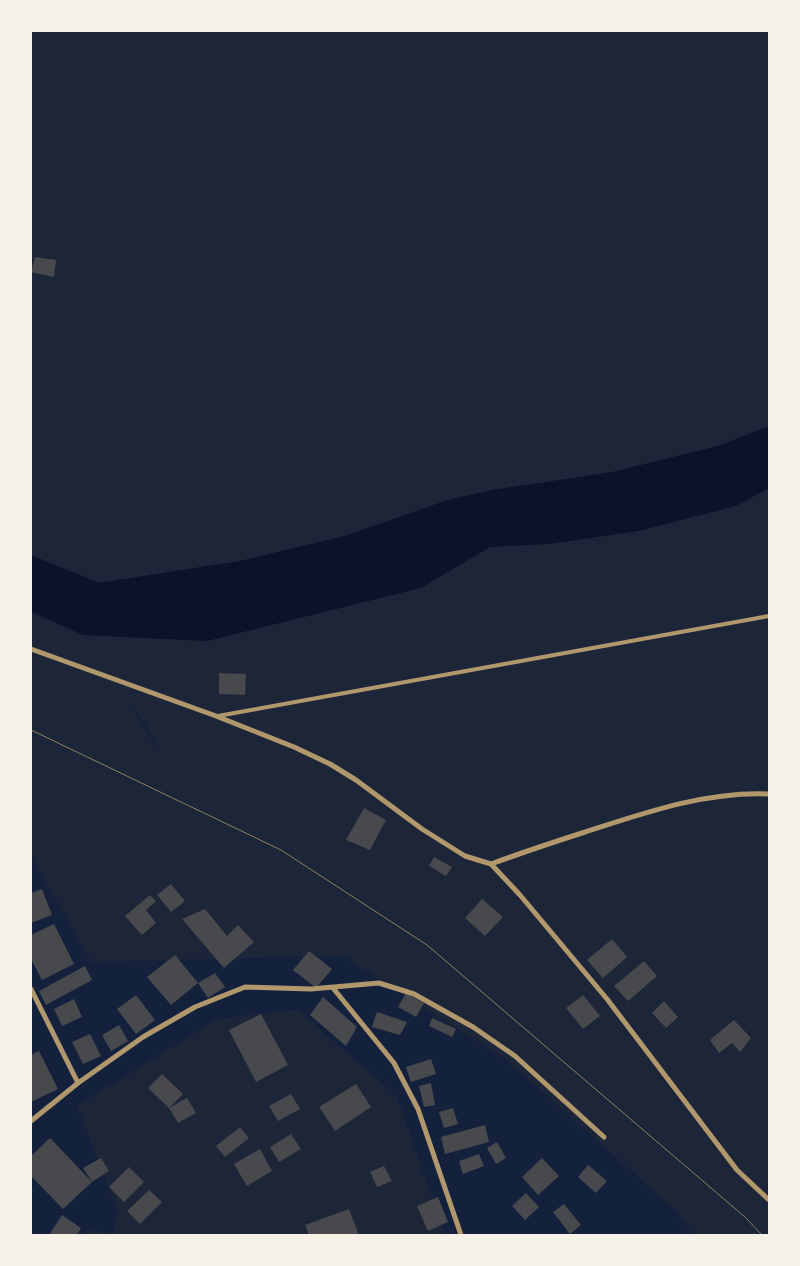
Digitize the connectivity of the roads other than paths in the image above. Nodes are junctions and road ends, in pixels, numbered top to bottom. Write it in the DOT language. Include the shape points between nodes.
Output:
graph roads {
  1 [pos="769,616"];
  2 [pos="31,650"];
  3 [pos="216,716"];
  4 [pos="769,794"];
  5 [pos="491,864"];
  6 [pos="333,988"];
  7 [pos="31,989"];
  8 [pos="78,1083"];
  9 [pos="31,1121"];
  10 [pos="604,1137"];
  11 [pos="769,1200"];
  12 [pos="461,1235"];
  1 -- 3 [label="lane"];
  2 -- 3 [label="street"];
  3 -- 5 [label="street" via="330,764 465,856"];
  4 -- 5 [label="street" via="741,794 675,806"];
  5 -- 11 [label="street" via="607,999 737,1170"];
  6 -- 8 [label="street" via="245,987 195,1008 144,1037"];
  6 -- 10 [label="street" via="379,983 414,994 473,1027 515,1056"];
  6 -- 12 [label="street" via="394,1063 418,1109"];
  7 -- 8 [label="street"];
  8 -- 9 [label="street"];
}
